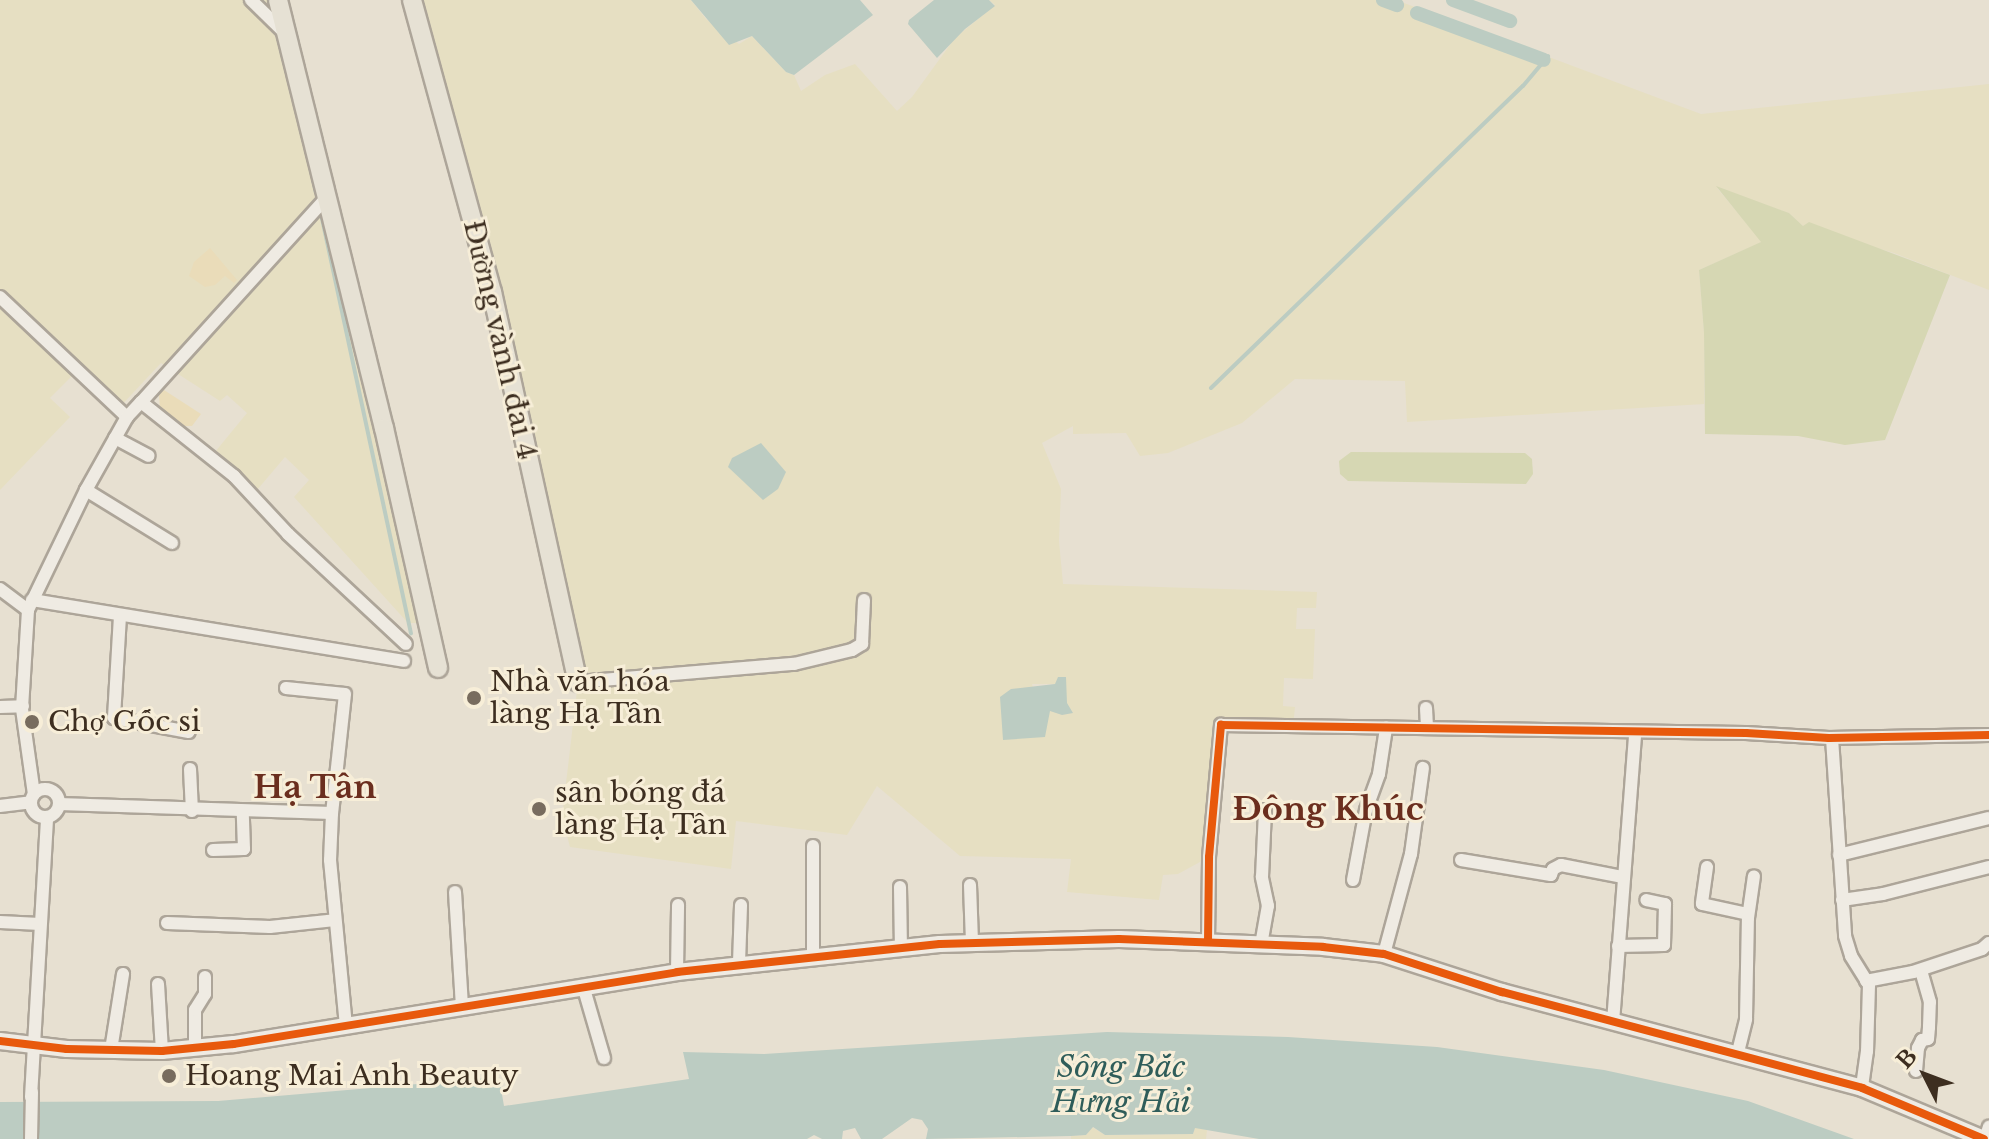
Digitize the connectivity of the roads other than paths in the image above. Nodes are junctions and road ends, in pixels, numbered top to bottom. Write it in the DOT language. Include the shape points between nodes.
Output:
graph roads {
  1 [pos="251,0"];
  2 [pos="278,0"];
  3 [pos="412,0"];
  4 [pos="288,36"];
  5 [pos="328,196"];
  6 [pos="0,297"];
  7 [pos="141,402"];
  8 [pos="127,417"];
  9 [pos="115,438"];
  10 [pos="149,456"];
  11 [pos="86,490"];
  12 [pos="172,543"];
  13 [pos="0,589"];
  14 [pos="864,600"];
  15 [pos="30,605"];
  16 [pos="120,616"];
  17 [pos="406,644"];
  18 [pos="404,661"];
  19 [pos="438,668"];
  20 [pos="578,682"];
  21 [pos="286,688"];
  22 [pos="23,706"];
  23 [pos="0,707"];
  24 [pos="1426,708"];
  25 [pos="1386,728"];
  26 [pos="1427,728"];
  27 [pos="189,732"];
  28 [pos="1635,733"];
  29 [pos="1989,735"];
  30 [pos="1832,738"];
  31 [pos="1423,768"];
  32 [pos="190,769"];
  33 [pos="33,798"];
  34 [pos="59,804"];
  35 [pos="0,806"];
  36 [pos="1265,810"];
  37 [pos="192,811"];
  38 [pos="243,812"];
  39 [pos="332,813"];
  40 [pos="47,817"];
  41 [pos="1989,818"];
  42 [pos="813,846"];
  43 [pos="213,850"];
  44 [pos="1839,855"];
  45 [pos="1461,860"];
  46 [pos="1707,867"];
  47 [pos="1989,867"];
  48 [pos="1754,876"];
  49 [pos="1622,877"];
  50 [pos="1353,880"];
  51 [pos="970,885"];
  52 [pos="900,887"];
  53 [pos="455,892"];
  54 [pos="1646,900"];
  55 [pos="1842,900"];
  56 [pos="678,905"];
  57 [pos="741,905"];
  58 [pos="1748,914"];
  59 [pos="335,920"];
  60 [pos="0,922"];
  61 [pos="167,923"];
  62 [pos="40,924"];
  63 [pos="972,942"];
  64 [pos="1208,942"];
  65 [pos="1989,943"];
  66 [pos="1261,945"];
  67 [pos="1618,946"];
  68 [pos="901,949"];
  69 [pos="1384,954"];
  70 [pos="813,957"];
  71 [pos="739,963"];
  72 [pos="1921,970"];
  73 [pos="677,972"];
  74 [pos="123,974"];
  75 [pos="205,977"];
  76 [pos="1866,981"];
  77 [pos="158,984"];
  78 [pos="584,989"];
  79 [pos="462,1008"];
  80 [pos="1613,1022"];
  81 [pos="346,1027"];
  82 [pos="0,1041"];
  83 [pos="32,1044"];
  84 [pos="195,1048"];
  85 [pos="111,1050"];
  86 [pos="162,1051"];
  87 [pos="1738,1052"];
  88 [pos="604,1058"];
  89 [pos="1916,1071"];
  90 [pos="1862,1088"];
  91 [pos="1989,1127"];
  92 [pos="31,1139"];
  93 [pos="1984,1139"];
  1 -- 4 [label="street"];
  2 -- 4 [label="main road"];
  3 -- 20 [label="main road, Đường vành đai 4" via="492,292"];
  4 -- 5 [label="main road"];
  5 -- 7 [label="street"];
  5 -- 19 [label="main road"];
  6 -- 8 [label="street"];
  7 -- 8 [label="street"];
  7 -- 17 [label="street" via="234,476"];
  8 -- 9 [label="street"];
  9 -- 10 [label="street"];
  9 -- 11 [label="street"];
  11 -- 12 [label="street"];
  11 -- 15 [label="street"];
  13 -- 15 [label="street"];
  14 -- 20 [label="street" via="862,644 852,650 794,664"];
  15 -- 16 [label="street"];
  15 -- 22 [label="street"];
  16 -- 18 [label="street"];
  16 -- 27 [label="street" via="114,718"];
  21 -- 39 [label="street" via="345,694"];
  22 -- 23 [label="street"];
  22 -- 33 [label="street"];
  24 -- 26 [label="street"];
  25 -- 26 [label="street"];
  25 -- 50 [label="street"];
  25 -- 64 [label="street" via="1221,725 1209,857"];
  26 -- 28 [label="street"];
  28 -- 30 [label="street"];
  28 -- 49 [label="street"];
  29 -- 30 [label="street"];
  30 -- 44 [label="street"];
  31 -- 69 [label="street" via="1411,854"];
  32 -- 37 [label="street"];
  33 -- 34 [label="street" via="50,790"];
  33 -- 35 [label="street"];
  33 -- 40 [label="street" via="35,813"];
  34 -- 37 [label="street"];
  34 -- 40 [label="street"];
  36 -- 66 [label="street" via="1262,877 1268,906"];
  37 -- 38 [label="street"];
  38 -- 39 [label="street"];
  38 -- 43 [label="street" via="244,849"];
  39 -- 59 [label="street"];
  40 -- 62 [label="street"];
  41 -- 44 [label="street"];
  42 -- 70 [label="street"];
  44 -- 55 [label="street"];
  45 -- 49 [label="street" via="1551,875 1561,865"];
  46 -- 58 [label="street" via="1702,904"];
  47 -- 55 [label="street"];
  48 -- 58 [label="street"];
  49 -- 67 [label="street"];
  51 -- 63 [label="street"];
  52 -- 68 [label="street"];
  53 -- 79 [label="street"];
  54 -- 67 [label="street" via="1665,904 1664,945"];
  55 -- 76 [label="street" via="1845,936"];
  56 -- 73 [label="street"];
  57 -- 71 [label="street"];
  58 -- 87 [label="street" via="1747,1007"];
  59 -- 61 [label="street" via="270,927"];
  59 -- 81 [label="street"];
  60 -- 62 [label="street"];
  62 -- 83 [label="street"];
  63 -- 64 [label="street"];
  63 -- 68 [label="street"];
  64 -- 66 [label="street"];
  65 -- 72 [label="street"];
  66 -- 69 [label="street"];
  67 -- 80 [label="street"];
  68 -- 70 [label="street"];
  69 -- 80 [label="street"];
  70 -- 71 [label="street"];
  71 -- 73 [label="street"];
  72 -- 76 [label="street"];
  72 -- 89 [label="street" via="1930,1002 1929,1027 1928,1039 1918,1048"];
  73 -- 78 [label="street"];
  74 -- 85 [label="street"];
  75 -- 84 [label="street" via="205,994 195,1010"];
  76 -- 90 [label="street" via="1869,1011"];
  77 -- 86 [label="street"];
  78 -- 79 [label="street"];
  78 -- 88 [label="street"];
  79 -- 81 [label="street"];
  80 -- 87 [label="street"];
  81 -- 84 [label="street"];
  82 -- 83 [label="street"];
  83 -- 85 [label="street"];
  83 -- 92 [label="street"];
  84 -- 86 [label="street"];
  85 -- 86 [label="street"];
  87 -- 90 [label="street"];
  90 -- 93 [label="street"];
  91 -- 93 [label="street"];
}
